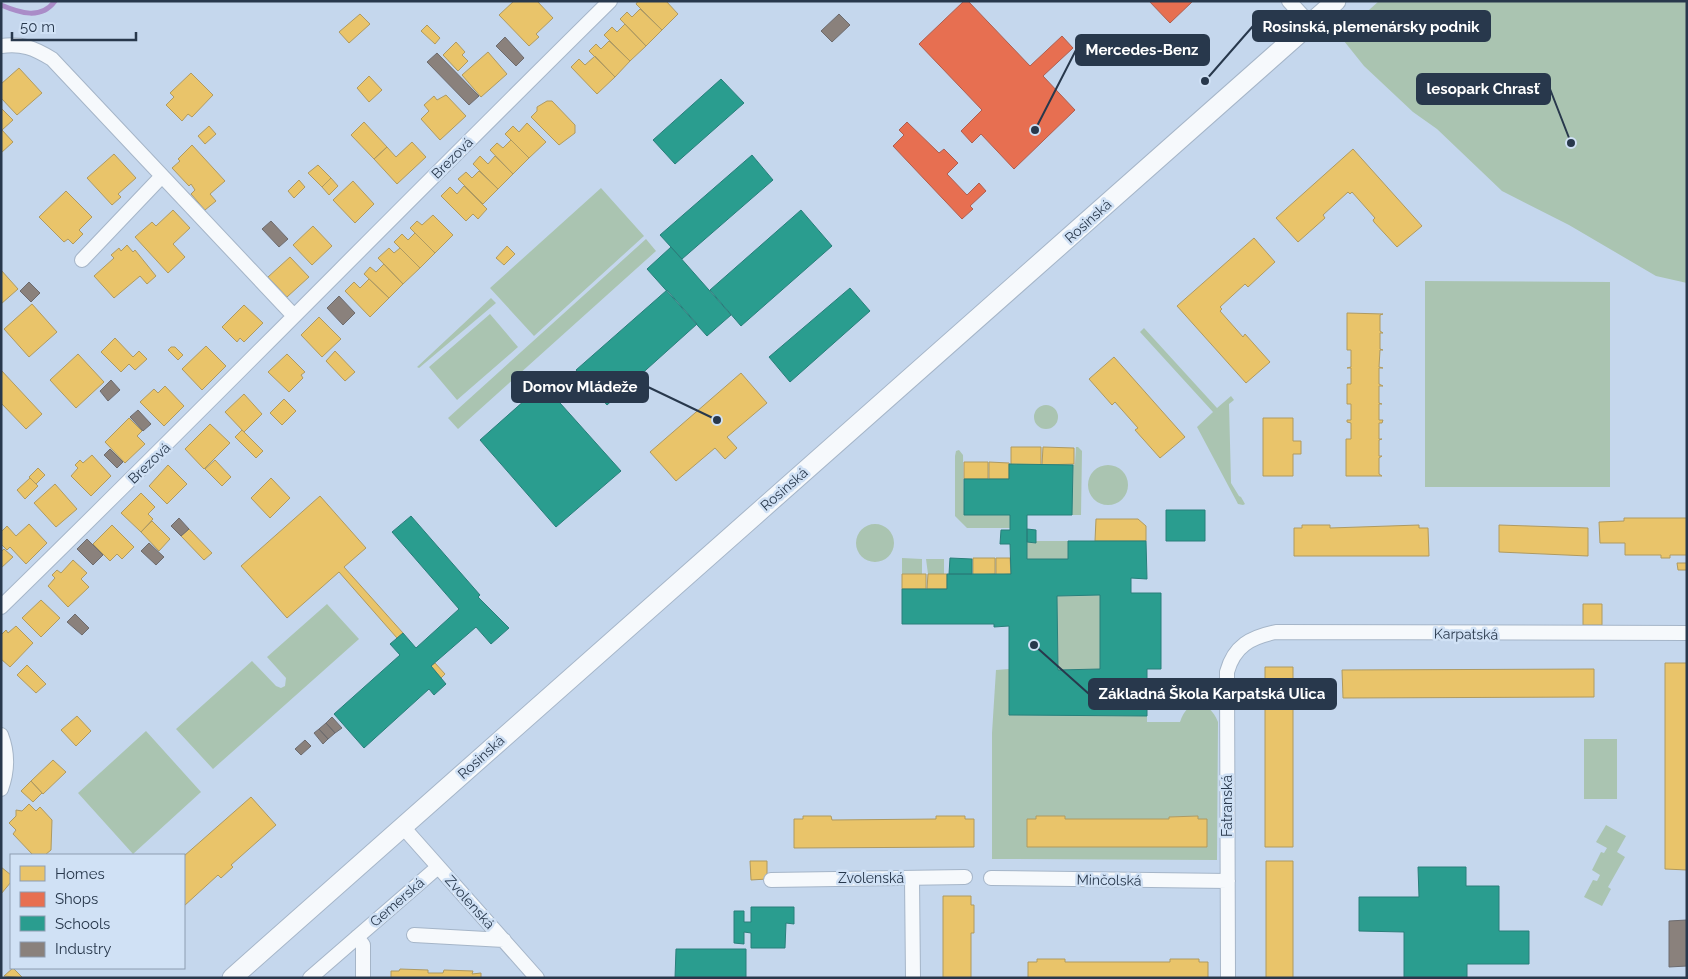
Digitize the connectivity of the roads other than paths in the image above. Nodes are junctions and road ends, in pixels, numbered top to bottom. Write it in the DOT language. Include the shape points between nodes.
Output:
graph roads {
  1 [pos="610,1"];
  2 [pos="1289,1"];
  3 [pos="1336,1"];
  4 [pos="1310,24"];
  5 [pos="1,46"];
  6 [pos="162,176"];
  7 [pos="82,260"];
  8 [pos="294,316"];
  9 [pos="1,607"];
  10 [pos="1687,633"];
  11 [pos="1247,641"];
  12 [pos="1,735"];
  13 [pos="1,789"];
  14 [pos="403,827"];
  15 [pos="438,867"];
  16 [pos="965,877"];
  17 [pos="912,878"];
  18 [pos="991,878"];
  19 [pos="771,880"];
  20 [pos="1228,881"];
  21 [pos="414,936"];
  22 [pos="357,937"];
  23 [pos="504,940"];
  24 [pos="232,978"];
  25 [pos="310,978"];
  26 [pos="363,978"];
  27 [pos="537,978"];
  28 [pos="913,978"];
  29 [pos="1228,978"];
  1 -- 8 [label="street, Brezová"];
  2 -- 4 [label="street"];
  3 -- 4 [label="street, Rosinská"];
  4 -- 14 [label="street, Rosinská"];
  5 -- 6 [label="street" via="18,44 36,48 52,59"];
  6 -- 7 [label="street"];
  6 -- 8 [label="street"];
  8 -- 9 [label="street, Brezová" via="173,440"];
  10 -- 11 [label="street, Karpatská" via="1276,632"];
  11 -- 20 [label="street, Fatranská" via="1231,658 1227,672"];
  12 -- 13 [label="street" via="7,768"];
  14 -- 15 [label="street, Zvolenská"];
  14 -- 24 [label="street, Rosinská"];
  15 -- 22 [label="street, Gemerská"];
  15 -- 23 [label="street, Zvolenská"];
  16 -- 17 [label="street, Zvolenská"];
  17 -- 19 [label="street, Zvolenská"];
  17 -- 28 [label="street, Zvolenská"];
  18 -- 20 [label="street, Minčolská"];
  20 -- 29 [label="street, Fatranská"];
  21 -- 23 [label="street"];
  22 -- 25 [label="street, Gemerská"];
  22 -- 26 [label="street, Gemerská" via="363,945"];
  23 -- 27 [label="street, Zvolenská"];
}
